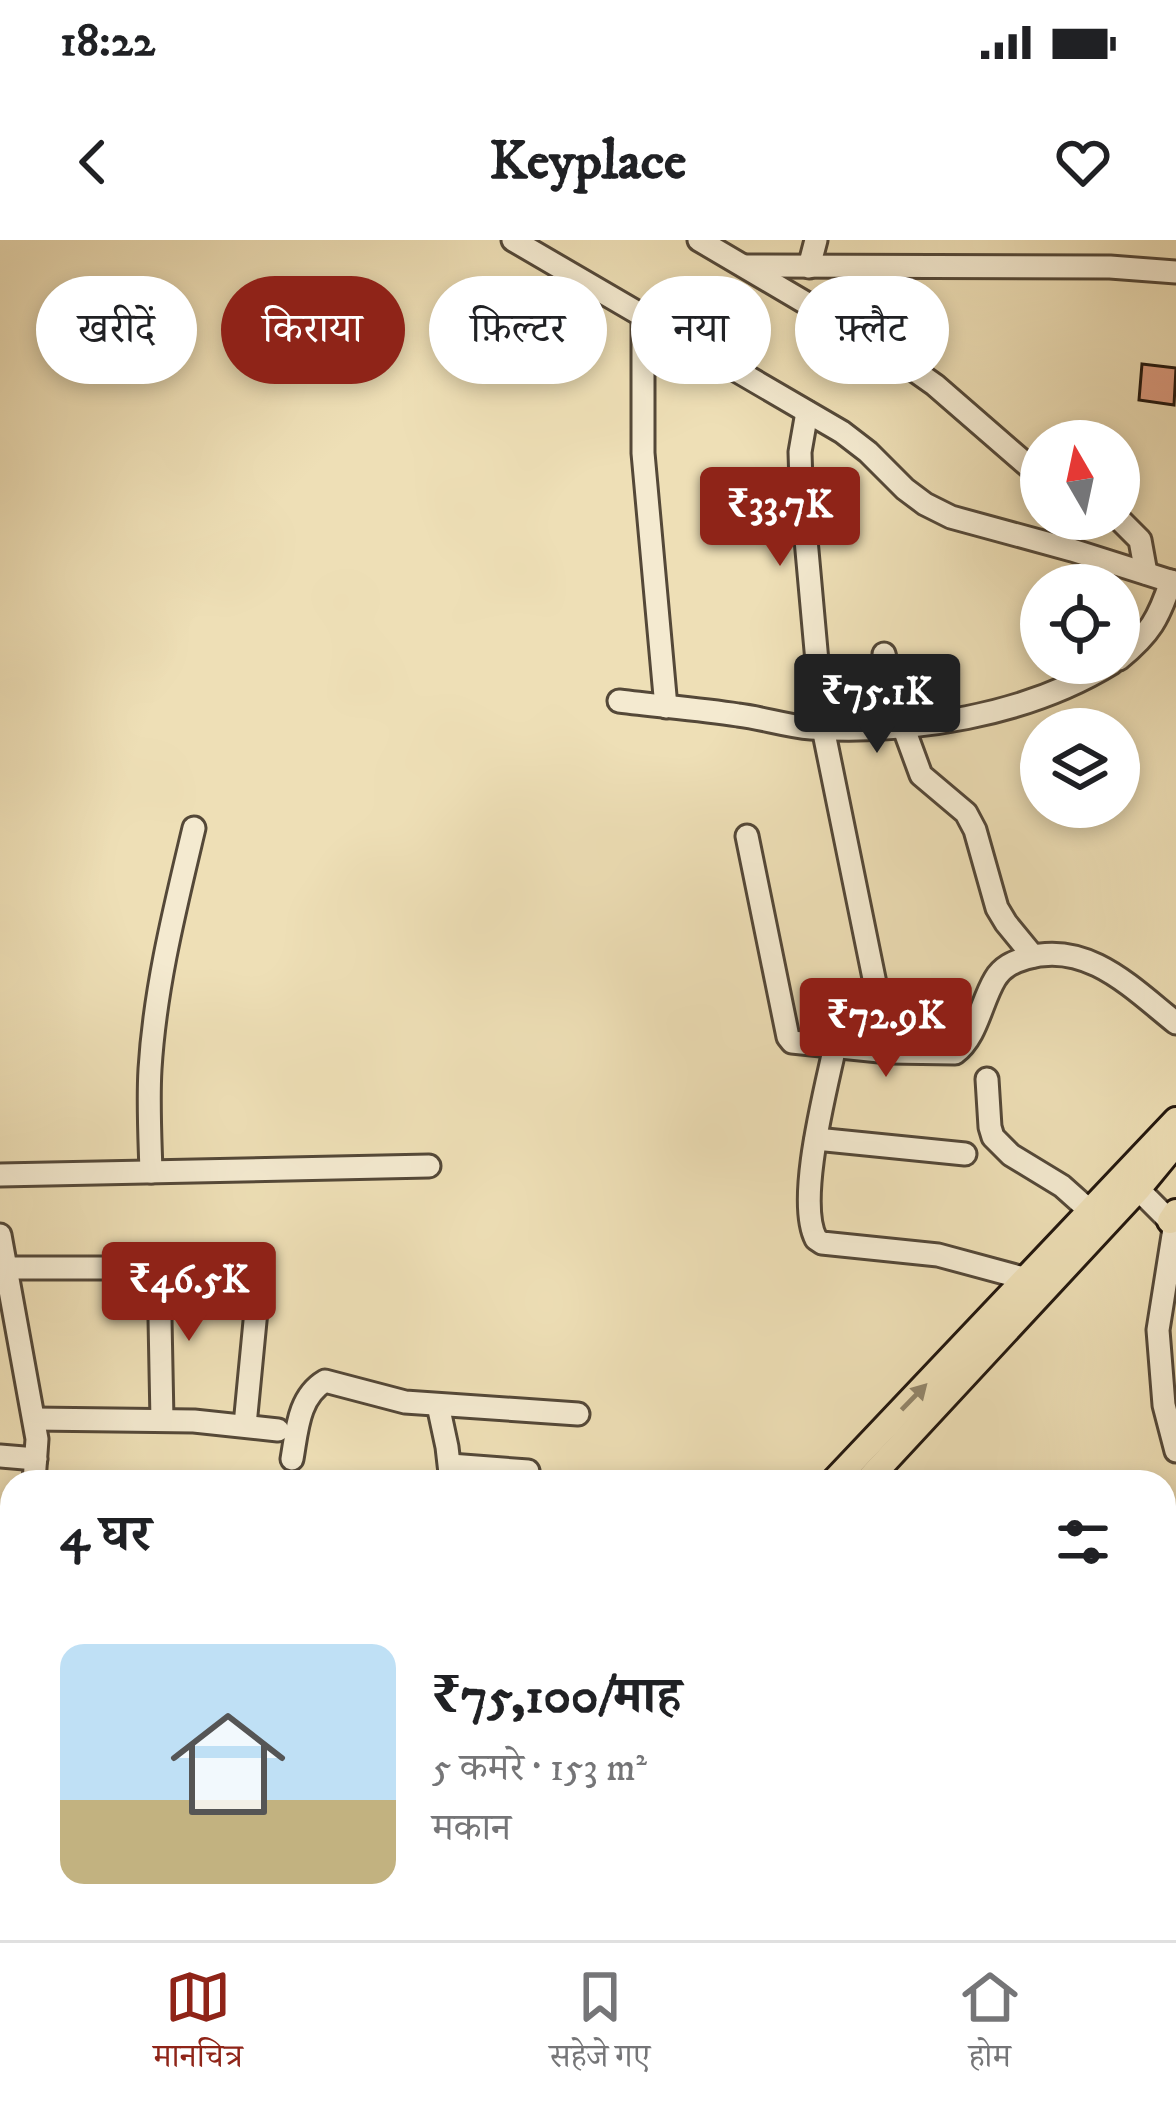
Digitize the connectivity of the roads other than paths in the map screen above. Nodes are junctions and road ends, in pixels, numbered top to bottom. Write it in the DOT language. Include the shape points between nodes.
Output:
graph roads {
  1 [pos="513,240"];
  2 [pos="699,240"];
  3 [pos="816,240"];
  4 [pos="746,266"];
  5 [pos="809,266"];
  6 [pos="1176,272"];
  7 [pos="631,308"];
  8 [pos="643,384"];
  9 [pos="760,384"];
  10 [pos="807,412"];
  11 [pos="1020,459"];
  12 [pos="1140,540"];
  13 [pos="1146,573"];
  14 [pos="1173,582"];
  15 [pos="1140,643"];
  16 [pos="884,654"];
  17 [pos="1075,684"];
  18 [pos="620,701"];
  19 [pos="666,707"];
  20 [pos="903,726"];
  21 [pos="823,728"];
  22 [pos="194,828"];
  23 [pos="746,836"];
  24 [pos="1033,956"];
  25 [pos="1176,1023"];
  26 [pos="835,1046"];
  27 [pos="890,1052"];
  28 [pos="987,1079"];
  29 [pos="1176,1120"];
  30 [pos="816,1139"];
  31 [pos="1176,1143"];
  32 [pos="964,1154"];
  33 [pos="429,1166"];
  34 [pos="151,1172"];
  35 [pos="0,1175"];
  36 [pos="1131,1181"];
  37 [pos="1090,1211"];
  38 [pos="1173,1217"];
  39 [pos="0,1235"];
  40 [pos="5,1268"];
  41 [pos="159,1268"];
  42 [pos="1028,1279"];
  43 [pos="1169,1300"];
  44 [pos="1167,1363"];
  45 [pos="438,1405"];
  46 [pos="578,1414"];
  47 [pos="34,1419"];
  48 [pos="161,1420"];
  49 [pos="245,1425"];
  50 [pos="278,1430"];
  51 [pos="1176,1451"];
  52 [pos="0,1456"];
  53 [pos="292,1459"];
  54 [pos="33,1470"];
  55 [pos="35,1470"];
  56 [pos="449,1470"];
  57 [pos="845,1470"];
  58 [pos="877,1470"];
  1 -- 7 [label="street"];
  2 -- 4 [label="street"];
  3 -- 5 [label="street"];
  4 -- 5 [label="street"];
  4 -- 11 [label="street" via="884,349"];
  5 -- 6 [label="street"];
  8 -- 19 [label="street"];
  9 -- 10 [label="street"];
  10 -- 13 [label="street" via="951,517"];
  10 -- 21 [label="street" via="800,468"];
  12 -- 13 [label="street"];
  13 -- 14 [label="street"];
  14 -- 15 [label="street"];
  16 -- 20 [label="street"];
  17 -- 20 [label="street" via="980,714"];
  18 -- 19 [label="street"];
  19 -- 21 [label="street"];
  20 -- 21 [label="street"];
  20 -- 24 [label="street" via="920,775 967,813 997,908"];
  21 -- 27 [label="street"];
  22 -- 34 [label="street" via="157,999"];
  23 -- 26 [label="street" via="788,1037"];
  24 -- 25 [label="street" via="1095,962"];
  24 -- 27 [label="street" via="1001,969 962,1049"];
  26 -- 27 [label="street"];
  26 -- 30 [label="street"];
  28 -- 37 [label="street" via="993,1137"];
  29 -- 36 [label="main road"];
  30 -- 32 [label="street"];
  30 -- 42 [label="street" via="815,1239 938,1255"];
  31 -- 36 [label="main road"];
  33 -- 34 [label="street"];
  34 -- 35 [label="street"];
  36 -- 37 [label="main road"];
  36 -- 38 [label="street"];
  36 -- 58 [label="main road"];
  37 -- 42 [label="main road"];
  38 -- 43 [label="street"];
  39 -- 40 [label="street"];
  40 -- 41 [label="street"];
  40 -- 47 [label="street"];
  41 -- 48 [label="street"];
  41 -- 49 [label="street" via="256,1277"];
  57 -- 42 [label="main road, one-way"];
  43 -- 44 [label="street" via="1157,1330"];
  44 -- 51 [label="street" via="1165,1405"];
  45 -- 46 [label="street"];
  45 -- 53 [label="street" via="318,1384 306,1400"];
  45 -- 56 [label="street"];
  47 -- 48 [label="street"];
  47 -- 55 [label="street"];
  48 -- 49 [label="street"];
  49 -- 50 [label="street"];
  52 -- 54 [label="street"];
}
